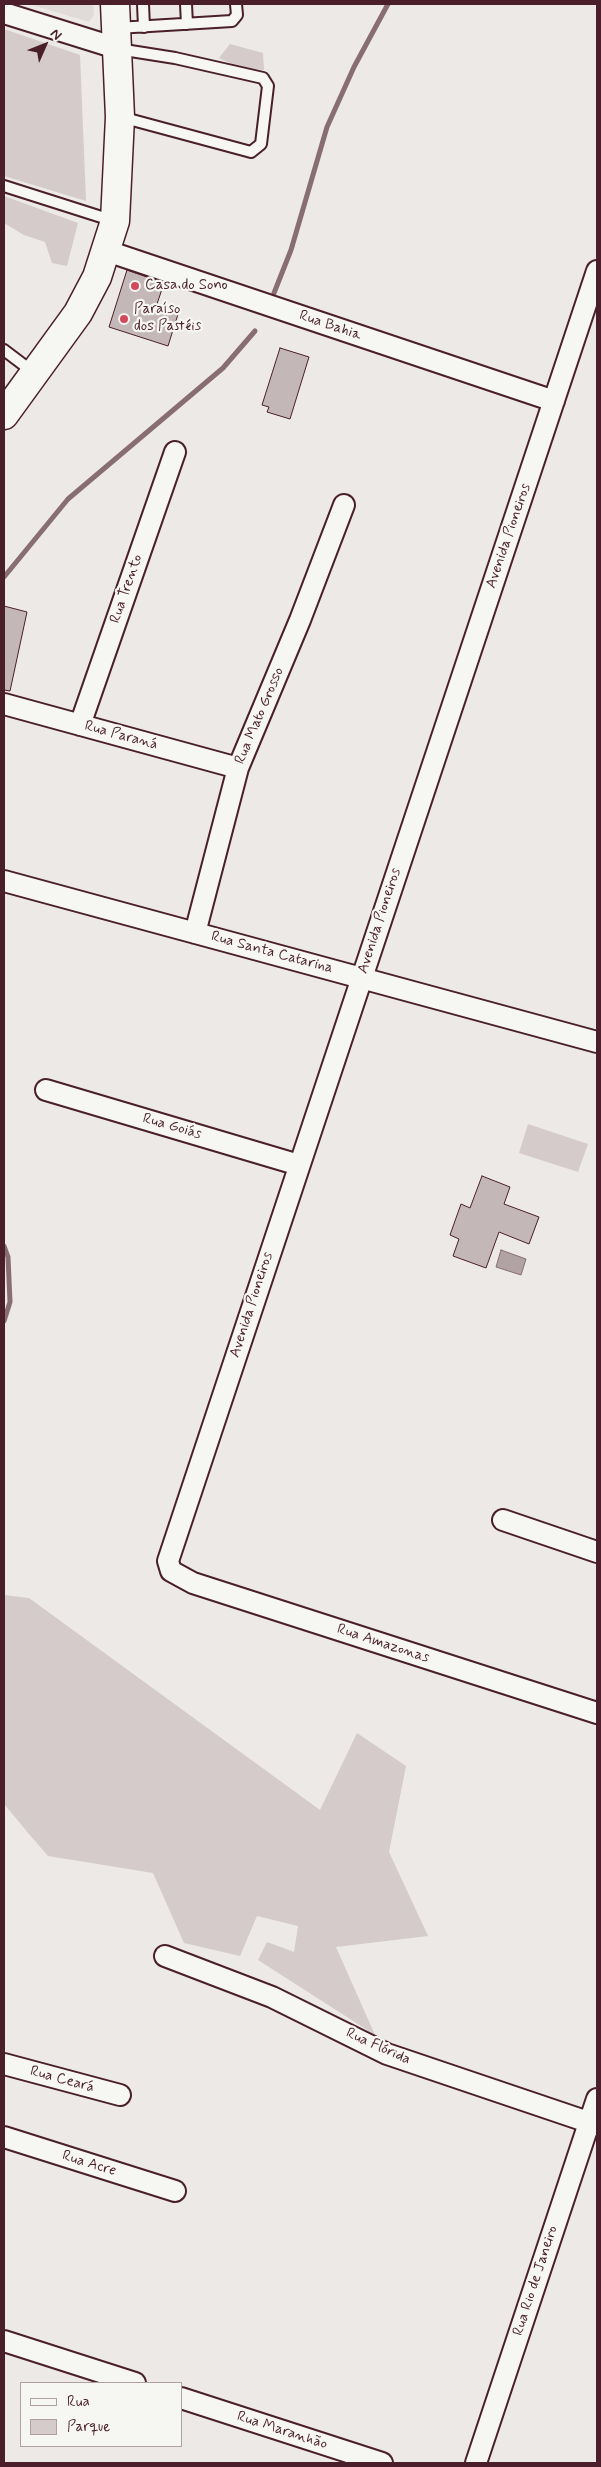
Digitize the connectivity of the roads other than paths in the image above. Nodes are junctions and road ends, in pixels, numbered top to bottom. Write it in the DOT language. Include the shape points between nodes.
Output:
graph roads {
  1 [pos="143,4"];
  2 [pos="186,4"];
  3 [pos="236,4"];
  4 [pos="4,13"];
  5 [pos="187,24"];
  6 [pos="115,27"];
  7 [pos="144,27"];
  8 [pos="120,117"];
  9 [pos="4,186"];
  10 [pos="115,221"];
  11 [pos="107,251"];
  12 [pos="597,271"];
  13 [pos="591,313"];
  14 [pos="4,350"];
  15 [pos="35,374"];
  16 [pos="554,401"];
  17 [pos="4,416"];
  18 [pos="175,452"];
  19 [pos="344,505"];
  20 [pos="4,704"];
  21 [pos="80,725"];
  22 [pos="238,768"];
  23 [pos="4,881"];
  24 [pos="195,933"];
  25 [pos="361,978"];
  26 [pos="597,1042"];
  27 [pos="46,1090"];
  28 [pos="299,1164"];
  29 [pos="503,1520"];
  30 [pos="597,1552"];
  31 [pos="171,1571"];
  32 [pos="597,1713"];
  33 [pos="165,1956"];
  34 [pos="4,2064"];
  35 [pos="120,2096"];
  36 [pos="597,2099"];
  37 [pos="593,2123"];
  38 [pos="4,2137"];
  39 [pos="590,2143"];
  40 [pos="175,2191"];
  41 [pos="4,2341"];
  42 [pos="132,2382"];
  43 [pos="182,2398"];
  44 [pos="382,2463"];
  45 [pos="476,2463"];
  1 -- 7 [label="lane"];
  2 -- 5 [label="lane"];
  3 -- 5 [label="lane" via="237,15 232,21"];
  4 -- 6 [label="street"];
  5 -- 7 [label="lane"];
  6 -- 7 [label="lane"];
  6 -- 8 [label="main road"];
  6 -- 8 [label="lane" via="176,58 262,78 268,86 261,144 251,152"];
  8 -- 10 [label="main road"];
  9 -- 10 [label="lane"];
  10 -- 11 [label="main road"];
  11 -- 15 [label="main road" via="78,313"];
  11 -- 16 [label="street, Rua Bahia"];
  12 -- 13 [label="street, Avenida Pioneiros"];
  13 -- 16 [label="street, Avenida Pioneiros"];
  14 -- 15 [label="lane"];
  15 -- 17 [label="main road"];
  16 -- 25 [label="street, Avenida Pioneiros"];
  18 -- 21 [label="street, Rua Trento"];
  19 -- 22 [label="street, Rua Mato Grosso"];
  20 -- 21 [label="street, Rua Paraná"];
  21 -- 22 [label="street, Rua Paraná"];
  22 -- 24 [label="street, Rua Mato Grosso"];
  23 -- 24 [label="street, Rua Santa Catarina"];
  24 -- 25 [label="street, Rua Santa Catarina"];
  25 -- 26 [label="street, Rua Santa Catarina"];
  25 -- 28 [label="street, Avenida Pioneiros"];
  27 -- 28 [label="street, Rua Goiás"];
  28 -- 31 [label="street, Avenida Pioneiros" via="170,1550 168,1561"];
  29 -- 30 [label="street"];
  31 -- 32 [label="street, Rua Amazonas" via="192,1583"];
  33 -- 37 [label="street, Rua Flórida" via="272,1997 387,2054"];
  34 -- 35 [label="street, Rua Ceará"];
  36 -- 37 [label="street, Rua Rio de Janeiro"];
  37 -- 39 [label="street, Rua Rio de Janeiro"];
  38 -- 40 [label="street, Rua Acre"];
  39 -- 45 [label="street, Rua Rio de Janeiro"];
  41 -- 42 [label="street"];
  43 -- 44 [label="street, Rua Maranhão"];
}
